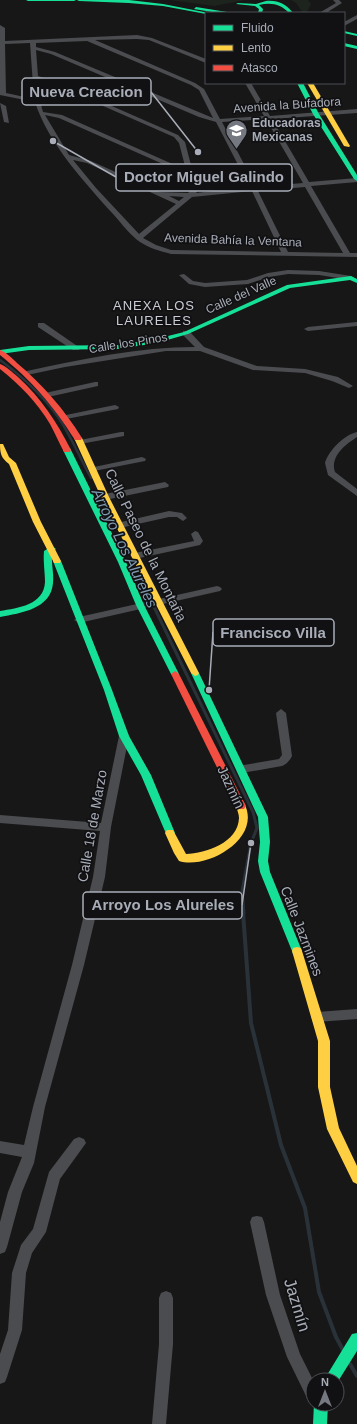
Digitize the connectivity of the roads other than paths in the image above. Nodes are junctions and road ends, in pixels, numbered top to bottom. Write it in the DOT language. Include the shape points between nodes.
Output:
graph roads {
  1 [pos="28,0"];
  2 [pos="74,0"];
  3 [pos="80,0"];
  4 [pos="116,0"];
  5 [pos="266,0"];
  6 [pos="283,0"];
  7 [pos="336,0"];
  8 [pos="138,1"];
  9 [pos="185,6"];
  10 [pos="247,7"];
  11 [pos="293,11"];
  12 [pos="221,12"];
  13 [pos="324,12"];
  14 [pos="205,13"];
  15 [pos="357,17"];
  16 [pos="345,23"];
  17 [pos="0,27"];
  18 [pos="345,32"];
  19 [pos="357,35"];
  20 [pos="86,39"];
  21 [pos="33,41"];
  22 [pos="1,43"];
  23 [pos="345,44"];
  24 [pos="34,48"];
  25 [pos="357,48"];
  26 [pos="345,50"];
  27 [pos="357,54"];
  28 [pos="205,61"];
  29 [pos="35,77"];
  30 [pos="249,84"];
  31 [pos="301,84"];
  32 [pos="311,84"];
  33 [pos="2,93"];
  34 [pos="37,101"];
  35 [pos="0,105"];
  36 [pos="357,111"];
  37 [pos="42,113"];
  38 [pos="328,113"];
  39 [pos="316,114"];
  40 [pos="268,118"];
  41 [pos="218,121"];
  42 [pos="7,122"];
  43 [pos="353,155"];
  44 [pos="67,156"];
  45 [pos="190,174"];
  46 [pos="203,180"];
  47 [pos="357,180"];
  48 [pos="307,185"];
  49 [pos="254,189"];
  50 [pos="228,191"];
  51 [pos="158,194"];
  52 [pos="190,195"];
  53 [pos="180,203"];
  54 [pos="139,238"];
  55 [pos="285,254"];
  56 [pos="348,255"];
  57 [pos="357,255"];
  58 [pos="182,275"];
  59 [pos="354,279"];
  60 [pos="357,324"];
  61 [pos="41,325"];
  62 [pos="308,329"];
  63 [pos="186,333"];
  64 [pos="76,348"];
  65 [pos="201,349"];
  66 [pos="0,352"];
  67 [pos="0,366"];
  68 [pos="26,374"];
  69 [pos="95,384"];
  70 [pos="349,386"];
  71 [pos="48,395"];
  72 [pos="115,407"];
  73 [pos="66,418"];
  74 [pos="121,434"];
  75 [pos="357,434"];
  76 [pos="80,442"];
  77 [pos="0,446"];
  78 [pos="142,459"];
  79 [pos="94,469"];
  80 [pos="165,484"];
  81 [pos="357,485"];
  82 [pos="346,486"];
  83 [pos="357,493"];
  84 [pos="105,497"];
  85 [pos="183,518"];
  86 [pos="120,525"];
  87 [pos="195,534"];
  88 [pos="51,552"];
  89 [pos="135,556"];
  90 [pos="217,589"];
  91 [pos="157,602"];
  92 [pos="143,604"];
  93 [pos="0,614"];
  94 [pos="79,620"];
  95 [pos="281,713"];
  96 [pos="124,736"];
  97 [pos="242,769"];
  98 [pos="0,818"];
  99 [pos="106,827"];
  100 [pos="357,1014"];
  101 [pos="317,1017"];
  102 [pos="78,1143"];
  103 [pos="0,1147"];
  104 [pos="29,1152"];
  105 [pos="357,1178"];
  106 [pos="257,1222"];
  107 [pos="0,1247"];
  108 [pos="166,1298"];
  109 [pos="357,1339"];
  110 [pos="336,1372"];
  111 [pos="0,1378"];
  112 [pos="305,1379"];
  113 [pos="319,1412"];
  114 [pos="159,1424"];
  115 [pos="320,1424"];
  1 -- 2 [label="main road"];
  3 -- 8 [label="main road"];
  4 -- 8 [label="main road"];
  5 -- 10 [label="main road"];
  5 -- 11 [label="main road" via="279,2"];
  6 -- 11 [label="main road" via="291,4"];
  7 -- 13 [label="street" via="339,2 338,5"];
  8 -- 9 [label="main road"];
  8 -- 14 [label="main road"];
  9 -- 10 [label="main road"];
  9 -- 12 [label="main road"];
  15 -- 16 [label="street"];
  17 -- 22 [label="street"];
  18 -- 19 [label="main road"];
  20 -- 21 [label="street"];
  20 -- 28 [label="street" via="144,38"];
  20 -- 41 [label="street" via="193,84 201,89"];
  21 -- 22 [label="street"];
  21 -- 24 [label="street, Avenida Bahía la Ventana"];
  22 -- 33 [label="street"];
  23 -- 25 [label="main road"];
  24 -- 29 [label="street, Avenida Bahía la Ventana"];
  24 -- 41 [label="street" via="53,53"];
  26 -- 27 [label="main road"];
  29 -- 34 [label="street, Avenida Bahía la Ventana"];
  29 -- 45 [label="street" via="55,83 176,136 182,142"];
  30 -- 40 [label="street"];
  31 -- 39 [label="main road"];
  32 -- 38 [label="main road"];
  33 -- 34 [label="street"];
  34 -- 37 [label="street, Avenida Bahía la Ventana"];
  35 -- 42 [label="street" via="3,106"];
  36 -- 38 [label="street, Avenida la Bufadora"];
  37 -- 44 [label="street, Avenida Bahía la Ventana"];
  37 -- 45 [label="street" via="60,116"];
  38 -- 39 [label="street, Avenida la Bufadora"];
  38 -- 43 [label="main road"];
  39 -- 40 [label="street, Avenida la Bufadora"];
  39 -- 47 [label="main road"];
  40 -- 41 [label="street, Avenida la Bufadora"];
  40 -- 48 [label="street"];
  41 -- 49 [label="street"];
  44 -- 51 [label="street" via="89,162"];
  44 -- 54 [label="street, Avenida Bahía la Ventana"];
  45 -- 46 [label="street"];
  46 -- 50 [label="street"];
  46 -- 52 [label="street"];
  47 -- 48 [label="street"];
  48 -- 49 [label="street"];
  48 -- 56 [label="street"];
  49 -- 50 [label="street"];
  49 -- 55 [label="street"];
  50 -- 52 [label="street"];
  51 -- 52 [label="street"];
  51 -- 53 [label="street"];
  52 -- 53 [label="street"];
  53 -- 54 [label="street"];
  54 -- 55 [label="street, Avenida Bahía la Ventana" via="157,249 171,252"];
  55 -- 56 [label="street, Avenida Bahía la Ventana"];
  56 -- 57 [label="street, Avenida Bahía la Ventana"];
  58 -- 59 [label="street" via="191,283 205,285 248,282 288,272 319,273"];
  59 -- 63 [label="main road, Calle del Valle" via="289,286"];
  60 -- 62 [label="street"];
  61 -- 64 [label="street"];
  63 -- 64 [label="main road, Calle del Valle" via="138,345"];
  63 -- 65 [label="street"];
  64 -- 66 [label="main road, Calle del Valle" via="29,348"];
  65 -- 68 [label="street, Calle los Pinos" via="166,349"];
  65 -- 70 [label="street, Calle los Pinos" via="256,368 305,371 336,379"];
  66 -- 68 [label="main road, Calle Paseo de la Montaña"];
  67 -- 92 [label="main road, Calle Paseo de la Montaña" via="23,384 56,426"];
  68 -- 71 [label="main road, Calle Paseo de la Montaña"];
  69 -- 71 [label="street"];
  71 -- 73 [label="main road, Calle Paseo de la Montaña"];
  72 -- 73 [label="street"];
  73 -- 76 [label="main road, Calle Paseo de la Montaña"];
  74 -- 76 [label="street"];
  75 -- 82 [label="street" via="347,440 329,463 331,473"];
  76 -- 79 [label="main road, Calle Paseo de la Montaña"];
  77 -- 88 [label="main road" via="29,523"];
  78 -- 79 [label="street"];
  79 -- 84 [label="main road, Calle Paseo de la Montaña"];
  80 -- 84 [label="street"];
  81 -- 82 [label="street"];
  82 -- 83 [label="street"];
  84 -- 86 [label="main road, Calle Paseo de la Montaña"];
  85 -- 86 [label="street" via="174,514"];
  86 -- 89 [label="main road, Calle Paseo de la Montaña"];
  87 -- 89 [label="street" via="199,541 197,543"];
  88 -- 93 [label="main road" via="46,561 49,587 44,598 18,611"];
  88 -- 94 [label="main road"];
  89 -- 91 [label="main road, Calle Paseo de la Montaña"];
  90 -- 91 [label="street"];
  91 -- 92 [label="street"];
  91 -- 97 [label="main road, Calle Paseo de la Montaña"];
  92 -- 94 [label="street"];
  92 -- 96 [label="main road, Jazmín" via="242,808 244,819 238,834 226,846 207,856 195,860 183,858 173,842 146,775"];
  94 -- 96 [label="main road"];
  95 -- 97 [label="street" via="287,756 282,762"];
  96 -- 99 [label="street, Calle 18 de Marzo"];
  97 -- 101 [label="main road, Calle Jazmines" via="264,817 265,872 295,943"];
  98 -- 99 [label="street"];
  99 -- 104 [label="street, Calle 18 de Marzo" via="99,877"];
  100 -- 101 [label="street"];
  101 -- 105 [label="main road, Calle Jazmines" via="324,1041 324,1087 333,1129"];
  102 -- 111 [label="street" via="54,1176 39,1232 26,1250 19,1273 15,1330"];
  103 -- 104 [label="street"];
  104 -- 107 [label="street, Calle 18 de Marzo"];
  106 -- 112 [label="street, Jazmín" via="273,1295 294,1357"];
  108 -- 114 [label="street" via="165,1366"];
  109 -- 110 [label="main road"];
  113 -- 115 [label="main road"];
}
